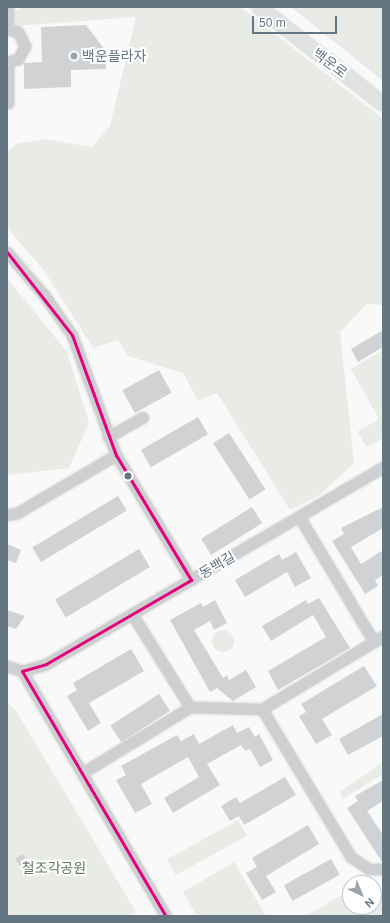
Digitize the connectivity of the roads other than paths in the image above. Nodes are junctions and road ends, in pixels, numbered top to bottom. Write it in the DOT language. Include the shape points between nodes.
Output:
graph roads {
  1 [pos="8,7"];
  2 [pos="260,7"];
  3 [pos="8,29"];
  4 [pos="7,62"];
  5 [pos="8,103"];
  6 [pos="383,104"];
  7 [pos="7,252"];
  8 [pos="143,417"];
  9 [pos="108,437"];
  10 [pos="116,455"];
  11 [pos="383,467"];
  12 [pos="7,515"];
  13 [pos="300,518"];
  14 [pos="191,580"];
  15 [pos="132,614"];
  16 [pos="378,638"];
  17 [pos="7,666"];
  18 [pos="22,671"];
  19 [pos="190,707"];
  20 [pos="262,709"];
  21 [pos="82,773"];
  22 [pos="383,869"];
  23 [pos="166,916"];
  1 -- 3 [label="street"];
  2 -- 6 [label="main road, 백운로"];
  3 -- 4 [label="street" via="18,32 25,46 18,59"];
  4 -- 5 [label="street"];
  7 -- 9 [label="street, 동백길" via="44,295 72,335 91,378"];
  8 -- 9 [label="street"];
  9 -- 10 [label="street, 동백길"];
  10 -- 12 [label="street" via="17,513"];
  10 -- 14 [label="street, 동백길"];
  11 -- 13 [label="street, 동백길"];
  13 -- 14 [label="street, 동백길"];
  13 -- 16 [label="street"];
  14 -- 15 [label="street"];
  15 -- 18 [label="street" via="46,664"];
  15 -- 19 [label="street"];
  16 -- 20 [label="street"];
  17 -- 18 [label="street"];
  18 -- 21 [label="street"];
  19 -- 20 [label="street"];
  19 -- 21 [label="street"];
  20 -- 22 [label="street" via="351,857 369,869"];
  21 -- 23 [label="street"];
}
